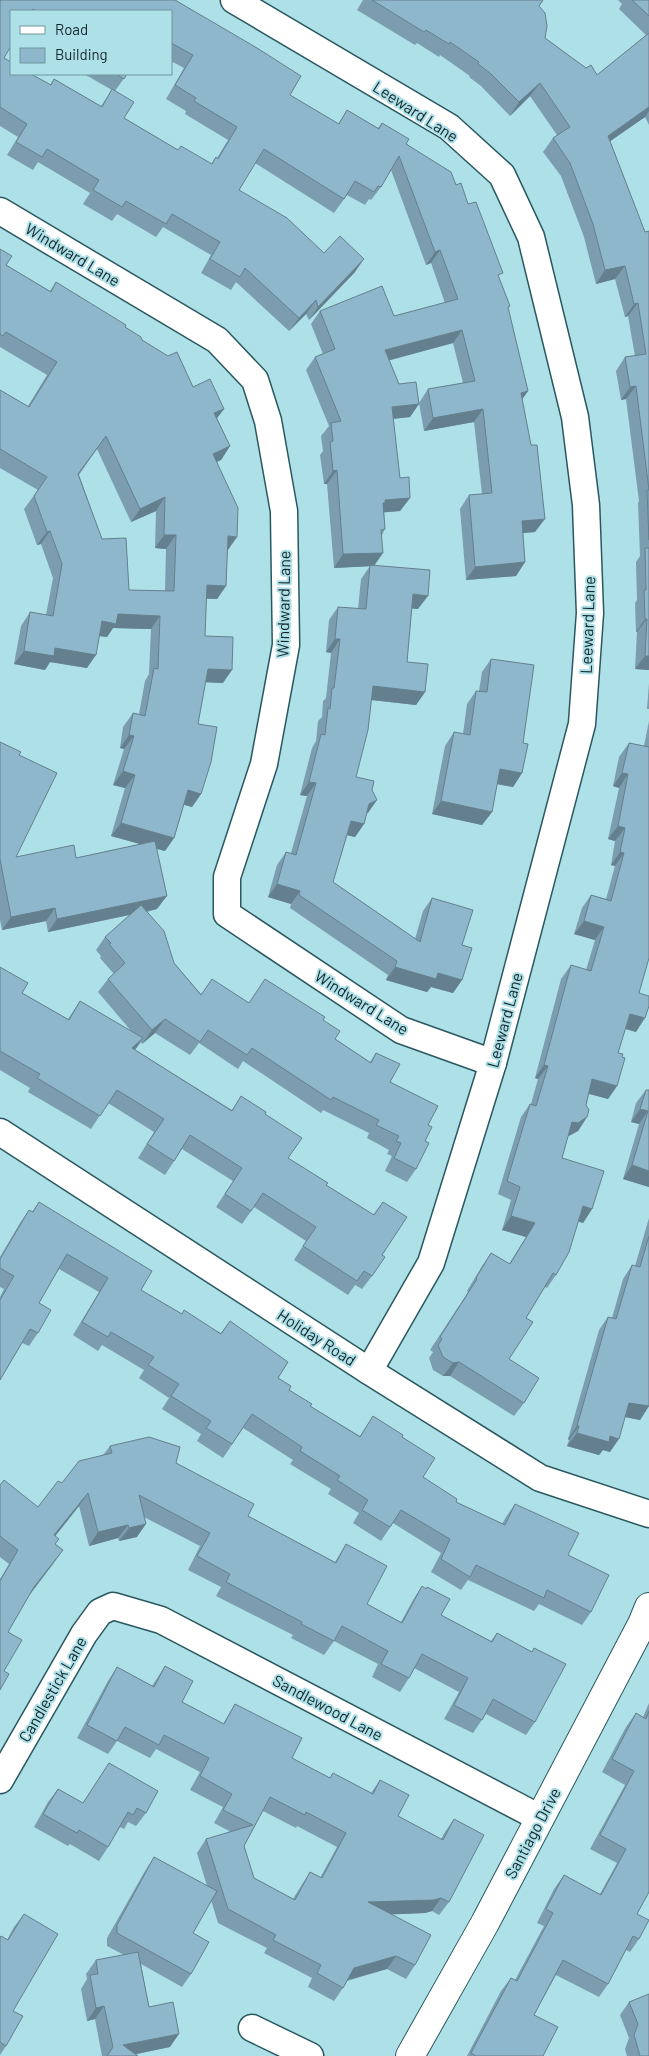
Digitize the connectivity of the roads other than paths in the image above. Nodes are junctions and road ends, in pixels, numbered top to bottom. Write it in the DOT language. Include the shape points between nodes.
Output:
graph roads {
  1 [pos="234,0"];
  2 [pos="0,211"];
  3 [pos="493,1063"];
  4 [pos="3,1142"];
  5 [pos="369,1371"];
  6 [pos="649,1514"];
  7 [pos="113,1606"];
  8 [pos="649,1607"];
  9 [pos="0,1780"];
  10 [pos="540,1818"];
  11 [pos="252,2028"];
  12 [pos="310,2056"];
  13 [pos="410,2056"];
  1 -- 3 [label="street, Leeward Lane" via="448,127 502,175 530,237 575,417 586,505 590,613 582,724"];
  2 -- 3 [label="street, Windward Lane" via="217,340 255,380 268,420 284,511 286,645 264,764 227,877 227,914 401,1030"];
  3 -- 5 [label="street, Leeward Lane" via="432,1262"];
  4 -- 5 [label="street, Holiday Road"];
  5 -- 6 [label="street, Holiday Road" via="540,1478"];
  7 -- 9 [label="street, Candlestick Lane" via="100,1612 84,1634"];
  7 -- 10 [label="street, Sandlewood Lane" via="161,1620"];
  8 -- 10 [label="street, Santiago Drive"];
  10 -- 13 [label="street, Santiago Drive"];
  11 -- 12 [label="street"];
}
